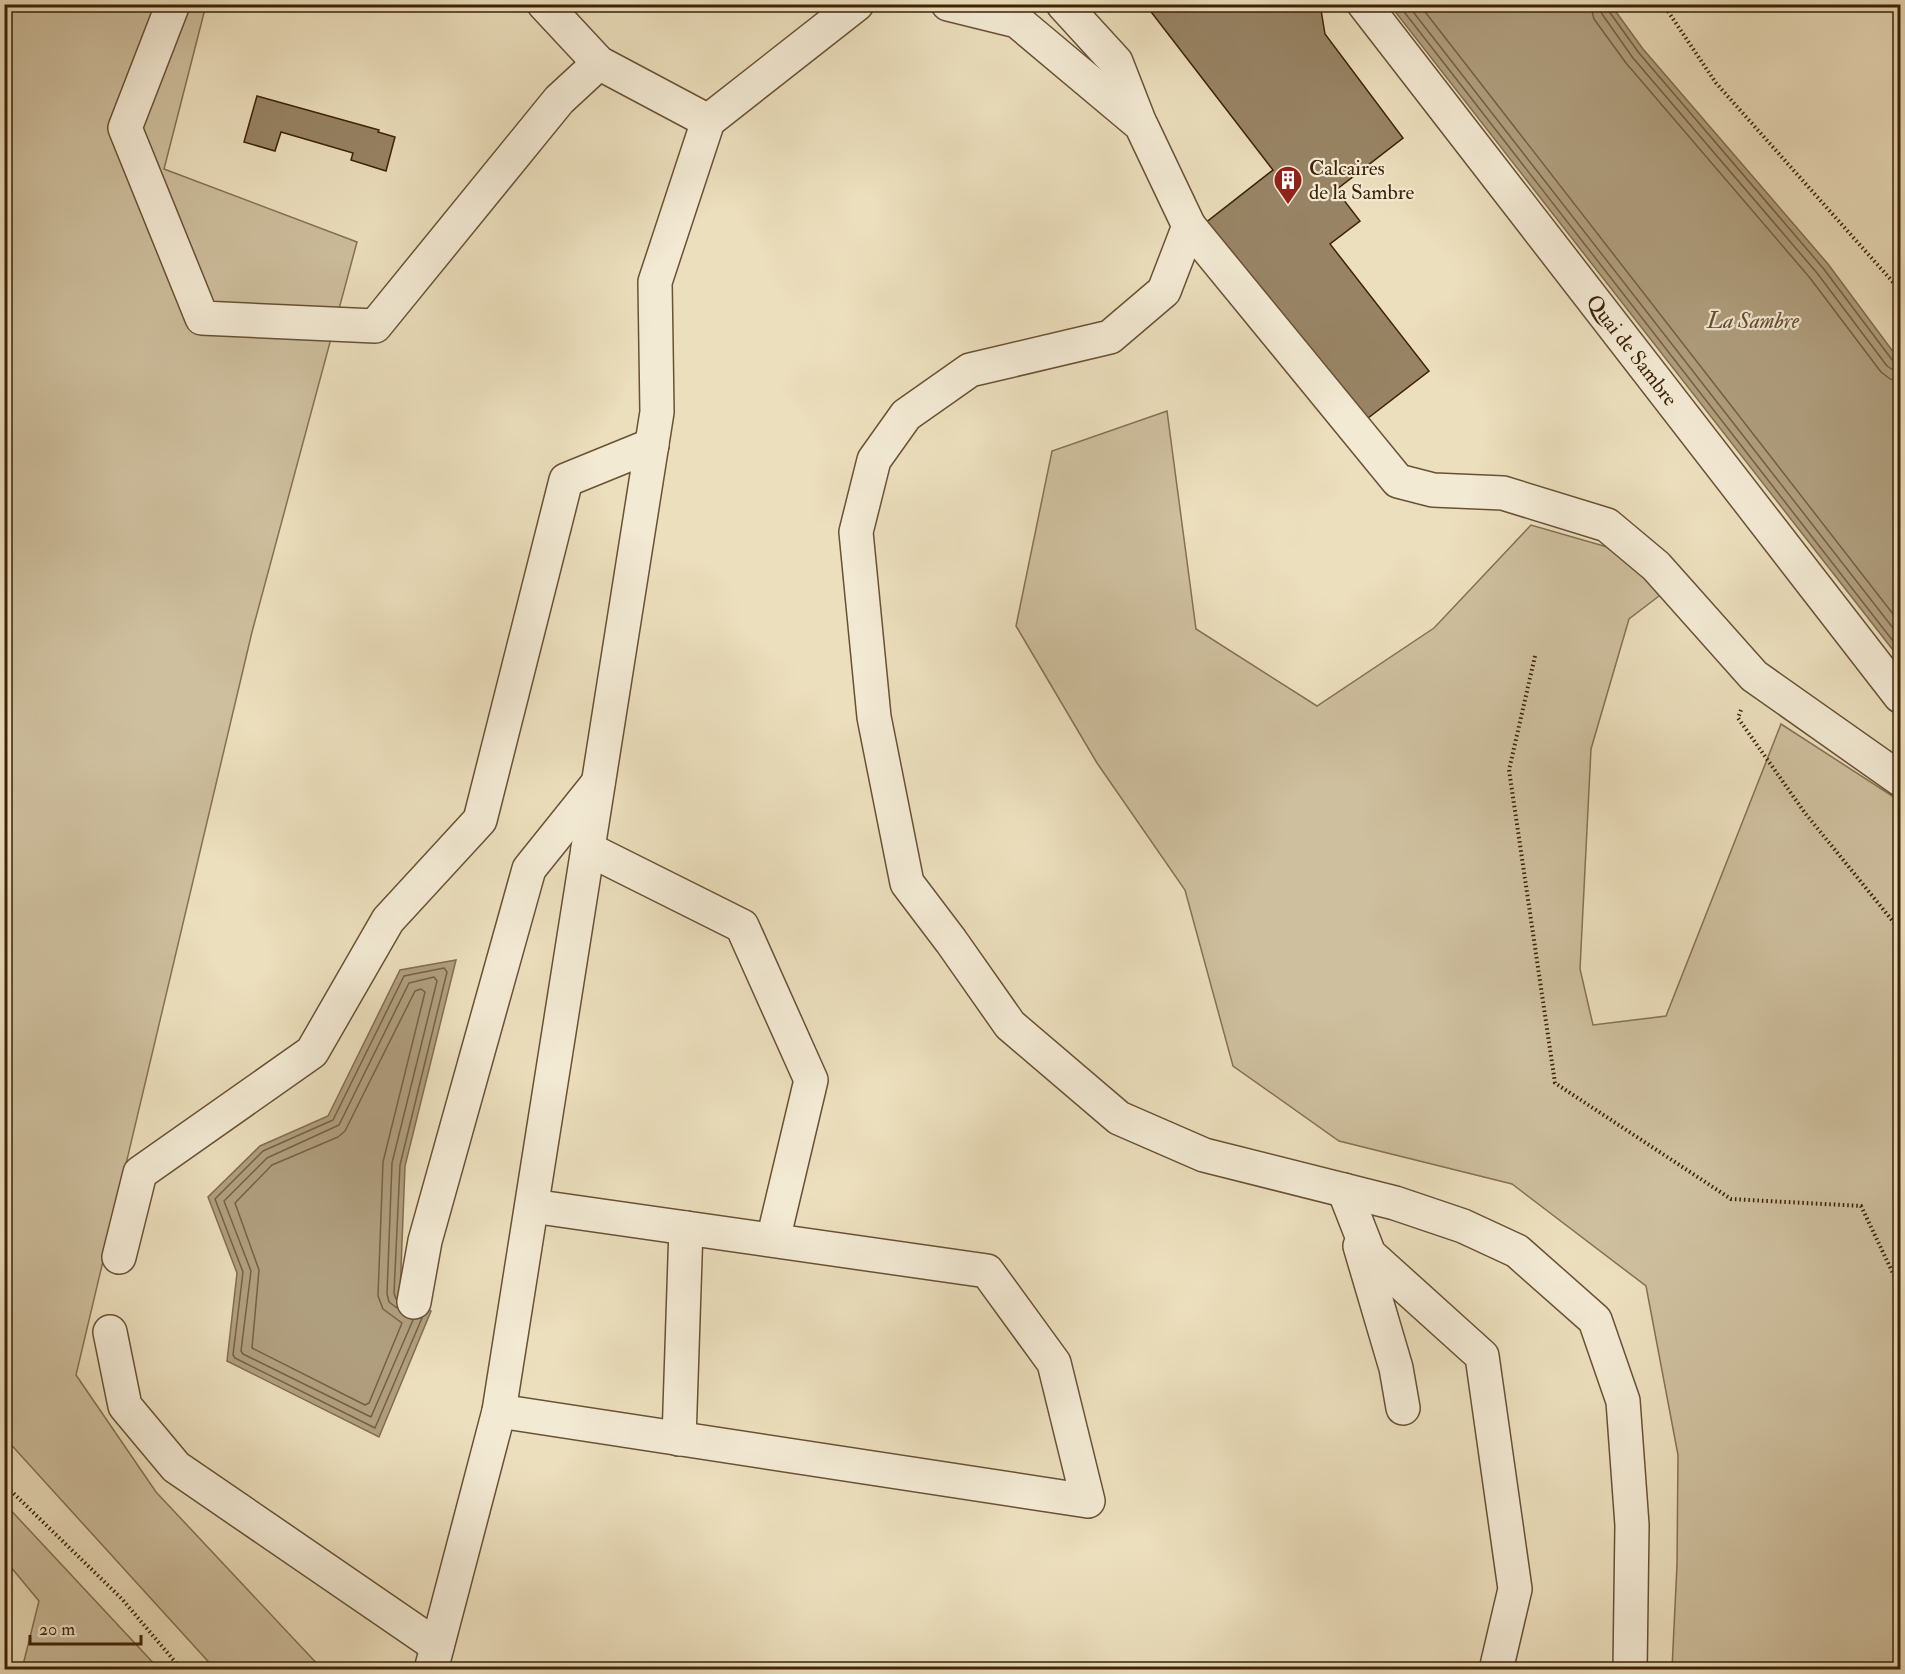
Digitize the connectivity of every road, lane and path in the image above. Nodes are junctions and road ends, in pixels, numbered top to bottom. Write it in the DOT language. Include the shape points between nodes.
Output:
graph roads {
  1 [pos="173,4"];
  2 [pos="544,4"];
  3 [pos="857,4"];
  4 [pos="948,4"];
  5 [pos="1063,4"];
  6 [pos="1364,4"];
  7 [pos="1663,4"];
  8 [pos="599,63"];
  9 [pos="708,121"];
  10 [pos="1141,125"];
  11 [pos="1189,226"];
  12 [pos="1900,290"];
  13 [pos="652,445"];
  14 [pos="1534,656"];
  15 [pos="1754,675"];
  16 [pos="1900,696"];
  17 [pos="1900,779"];
  18 [pos="599,782"];
  19 [pos="588,849"];
  20 [pos="1900,930"];
  21 [pos="1344,1190"];
  22 [pos="532,1206"];
  23 [pos="686,1228"];
  24 [pos="773,1240"];
  25 [pos="119,1257"];
  26 [pos="1900,1288"];
  27 [pos="414,1302"];
  28 [pos="110,1332"];
  29 [pos="1403,1408"];
  30 [pos="499,1411"];
  31 [pos="679,1439"];
  32 [pos="4,1484"];
  33 [pos="434,1658"];
  34 [pos="182,1670"];
  35 [pos="1496,1670"];
  36 [pos="1630,1670"];
  1 -- 8 [label="street" via="125,129 202,318 375,326 559,100"];
  2 -- 8 [label="street"];
  3 -- 9 [label="street"];
  4 -- 10 [label="street" via="1017,21"];
  5 -- 10 [label="street" via="1116,62"];
  6 -- 16 [label="street, Quai de Sambre"];
  7 -- 12 [label="path" via="1716,83"];
  8 -- 9 [label="street"];
  9 -- 13 [label="street" via="655,282 657,412"];
  10 -- 11 [label="street"];
  11 -- 15 [label="street" via="1398,481 1433,490 1503,493 1607,525 1656,566"];
  11 -- 21 [label="street" via="1164,291 1110,337 970,370 906,415 874,460 856,532 874,717 907,883 1010,1025 1119,1118 1204,1155"];
  13 -- 18 [label="street"];
  13 -- 25 [label="street" via="566,480 480,820 388,920 312,1052 140,1173"];
  14 -- 26 [label="path" via="1509,770 1555,1083 1731,1199 1861,1206"];
  15 -- 17 [label="street"];
  15 -- 20 [label="path" via="1738,717 1805,813"];
  18 -- 19 [label="street"];
  18 -- 27 [label="street" via="529,869 425,1241"];
  19 -- 22 [label="street"];
  19 -- 24 [label="street" via="742,926 811,1080"];
  21 -- 29 [label="street" via="1396,1368"];
  21 -- 35 [label="street" via="1369,1254 1482,1356 1515,1589"];
  21 -- 36 [label="street" via="1463,1226 1517,1251 1596,1320 1623,1401 1632,1525"];
  22 -- 23 [label="street"];
  22 -- 30 [label="street"];
  23 -- 24 [label="street"];
  23 -- 31 [label="street"];
  24 -- 31 [label="street" via="987,1271 1054,1363 1088,1501"];
  28 -- 33 [label="street" via="125,1406 176,1467"];
  30 -- 31 [label="street"];
  30 -- 33 [label="street"];
  32 -- 34 [label="path" via="122,1599"];
}
